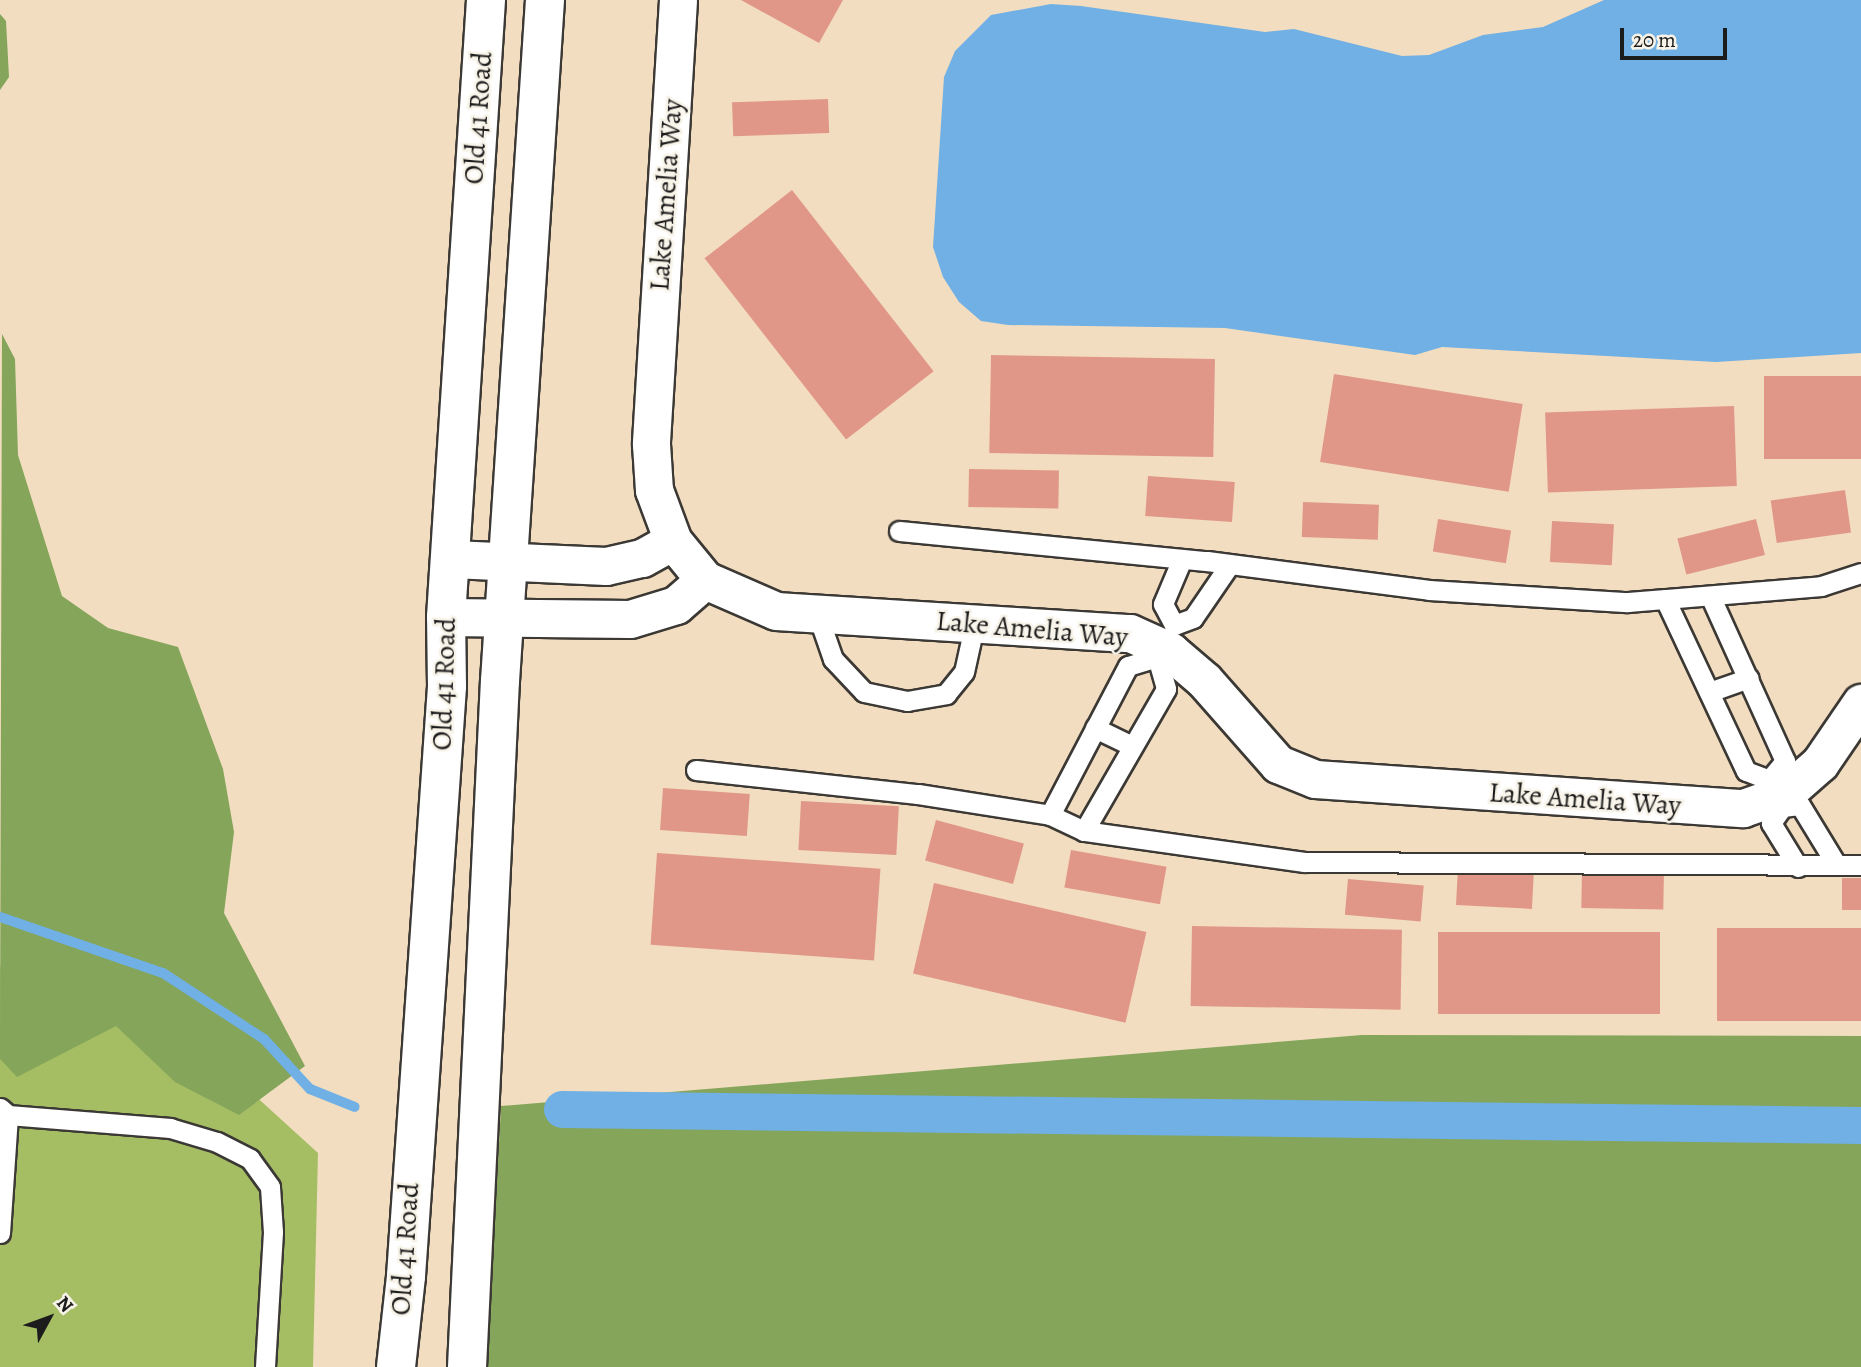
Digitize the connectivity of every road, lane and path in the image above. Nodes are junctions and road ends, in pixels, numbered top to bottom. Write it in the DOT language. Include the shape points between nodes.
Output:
graph roads {
  1 [pos="486,0"];
  2 [pos="545,0"];
  3 [pos="678,0"];
  4 [pos="899,531"];
  5 [pos="673,541"];
  6 [pos="452,559"];
  7 [pos="1182,559"];
  8 [pos="511,561"];
  9 [pos="1230,565"];
  10 [pos="1861,573"];
  11 [pos="705,580"];
  12 [pos="1710,596"];
  13 [pos="1665,599"];
  14 [pos="817,613"];
  15 [pos="446,617"];
  16 [pos="506,620"];
  17 [pos="975,622"];
  18 [pos="1164,643"];
  19 [pos="1749,678"];
  20 [pos="1709,692"];
  21 [pos="1861,703"];
  22 [pos="1096,728"];
  23 [pos="1132,746"];
  24 [pos="696,770"];
  25 [pos="1776,795"];
  26 [pos="1049,815"];
  27 [pos="1084,831"];
  28 [pos="1836,864"];
  29 [pos="1861,865"];
  30 [pos="1798,867"];
  31 [pos="4,1112"];
  32 [pos="0,1233"];
  33 [pos="265,1367"];
  34 [pos="396,1367"];
  35 [pos="467,1367"];
  1 -- 6 [label="street, Old 41 Road"];
  2 -- 8 [label="street, Old 41 Road"];
  3 -- 5 [label="street, Lake Amelia Way" via="651,444 654,490"];
  4 -- 7 [label="lane"];
  5 -- 8 [label="street" via="642,558 606,566"];
  5 -- 11 [label="street, Lake Amelia Way"];
  6 -- 8 [label="street"];
  6 -- 15 [label="street, Old 41 Road"];
  7 -- 9 [label="lane"];
  7 -- 18 [label="lane" via="1163,604"];
  8 -- 16 [label="street, Old 41 Road"];
  9 -- 13 [label="lane" via="1429,590 1628,602"];
  9 -- 18 [label="lane" via="1193,618"];
  10 -- 12 [label="lane" via="1821,586"];
  11 -- 14 [label="street, Lake Amelia Way" via="776,611"];
  11 -- 16 [label="street" via="676,605 629,619"];
  12 -- 13 [label="lane"];
  12 -- 19 [label="lane"];
  13 -- 20 [label="lane"];
  14 -- 17 [label="street, Lake Amelia Way"];
  14 -- 17 [label="lane" via="833,659 864,692 907,701 946,694 964,672"];
  15 -- 16 [label="street"];
  15 -- 34 [label="street, Old 41 Road" via="446,700"];
  16 -- 35 [label="street, Old 41 Road"];
  17 -- 18 [label="street, Lake Amelia Way" via="1130,634"];
  18 -- 22 [label="lane" via="1128,666"];
  18 -- 23 [label="lane" via="1166,689"];
  18 -- 25 [label="street, Lake Amelia Way" via="1278,764 1315,779 1698,808 1743,808"];
  19 -- 20 [label="lane"];
  19 -- 25 [label="lane" via="1784,761"];
  20 -- 25 [label="lane" via="1746,771"];
  21 -- 25 [label="street, Lake Amelia Way" via="1820,763"];
  22 -- 23 [label="lane"];
  22 -- 26 [label="lane"];
  23 -- 27 [label="lane"];
  24 -- 26 [label="lane" via="918,794"];
  25 -- 28 [label="lane" via="1800,805"];
  25 -- 30 [label="lane" via="1771,823"];
  26 -- 27 [label="lane"];
  27 -- 30 [label="lane" via="1304,862"];
  28 -- 29 [label="lane"];
  28 -- 30 [label="lane"];
  31 -- 32 [label="lane"];
  31 -- 33 [label="lane" via="170,1128 250,1158 270,1187 273,1233"];
}
